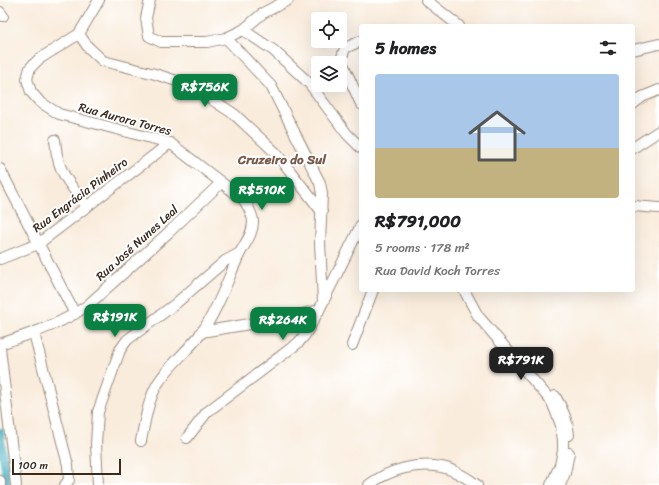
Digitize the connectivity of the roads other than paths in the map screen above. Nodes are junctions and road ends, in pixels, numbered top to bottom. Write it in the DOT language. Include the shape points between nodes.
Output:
graph roads {
  1 [pos="99,0"];
  2 [pos="150,0"];
  3 [pos="288,0"];
  4 [pos="426,0"];
  5 [pos="457,24"];
  6 [pos="243,30"];
  7 [pos="78,34"];
  8 [pos="226,38"];
  9 [pos="359,42"];
  10 [pos="659,44"];
  11 [pos="635,50"];
  12 [pos="659,90"];
  13 [pos="359,100"];
  14 [pos="635,102"];
  15 [pos="659,131"];
  16 [pos="55,140"];
  17 [pos="170,143"];
  18 [pos="359,146"];
  19 [pos="635,147"];
  20 [pos="0,169"];
  21 [pos="221,182"];
  22 [pos="635,206"];
  23 [pos="87,207"];
  24 [pos="659,208"];
  25 [pos="322,212"];
  26 [pos="359,229"];
  27 [pos="38,244"];
  28 [pos="240,253"];
  29 [pos="0,259"];
  30 [pos="373,292"];
  31 [pos="465,292"];
  32 [pos="473,292"];
  33 [pos="321,305"];
  34 [pos="75,314"];
  35 [pos="34,332"];
  36 [pos="201,332"];
  37 [pos="0,344"];
  38 [pos="352,345"];
  39 [pos="0,348"];
  40 [pos="187,438"];
  41 [pos="141,441"];
  42 [pos="0,481"];
  43 [pos="0,485"];
  44 [pos="16,485"];
  45 [pos="65,485"];
  46 [pos="98,485"];
  47 [pos="369,485"];
  48 [pos="477,485"];
  49 [pos="551,485"];
  50 [pos="560,485"];
  1 -- 7 [label="street, Rua Aurora Torres"];
  2 -- 8 [label="street" via="146,18 149,36 161,42 207,42"];
  3 -- 6 [label="street" via="263,13"];
  4 -- 5 [label="street"];
  6 -- 8 [label="street"];
  6 -- 18 [label="street" via="273,50 309,83"];
  7 -- 17 [label="street, Rua Aurora Torres" via="39,59 30,68 27,79 31,92 40,102 59,114"];
  7 -- 25 [label="street" via="103,61 183,82 234,114 276,153"];
  8 -- 25 [label="street" via="271,86 320,183"];
  9 -- 13 [label="street" via="345,48 341,60"];
  10 -- 11 [label="street"];
  12 -- 14 [label="street"];
  15 -- 19 [label="street"];
  16 -- 23 [label="street" via="61,170"];
  17 -- 21 [label="street, Rua Aurora Torres"];
  17 -- 23 [label="street, Rua Engrácia Pinheiro"];
  20 -- 27 [label="street"];
  21 -- 28 [label="street, Rua Aurora Torres" via="244,200 251,211 252,233"];
  21 -- 34 [label="street, Rua José Nunes Leal" via="168,233"];
  22 -- 24 [label="street"];
  23 -- 27 [label="street, Rua Engrácia Pinheiro"];
  25 -- 33 [label="street"];
  26 -- 33 [label="street"];
  27 -- 29 [label="street, Rua Engrácia Pinheiro"];
  27 -- 34 [label="street"];
  28 -- 36 [label="street, Rua Aurora Torres" via="216,307"];
  28 -- 46 [label="street" via="225,261 174,305 127,340 120,350 98,412"];
  30 -- 38 [label="street"];
  31 -- 49 [label="street" via="478,316 552,402 561,425 563,451"];
  32 -- 50 [label="street" via="486,316 552,391 564,411 568,421 570,444 565,473"];
  33 -- 36 [label="street" via="280,319"];
  33 -- 40 [label="street" via="298,343 207,412"];
  34 -- 35 [label="street, Rua José Nunes Leal"];
  35 -- 37 [label="street, Rua José Nunes Leal"];
  35 -- 45 [label="street" via="68,465 69,480"];
  36 -- 41 [label="street, Rua Aurora Torres" via="158,383 145,418"];
  39 -- 44 [label="street"];
  42 -- 43 [label="street"];
  47 -- 48 [label="street" via="398,469 426,466 453,471"];
}
